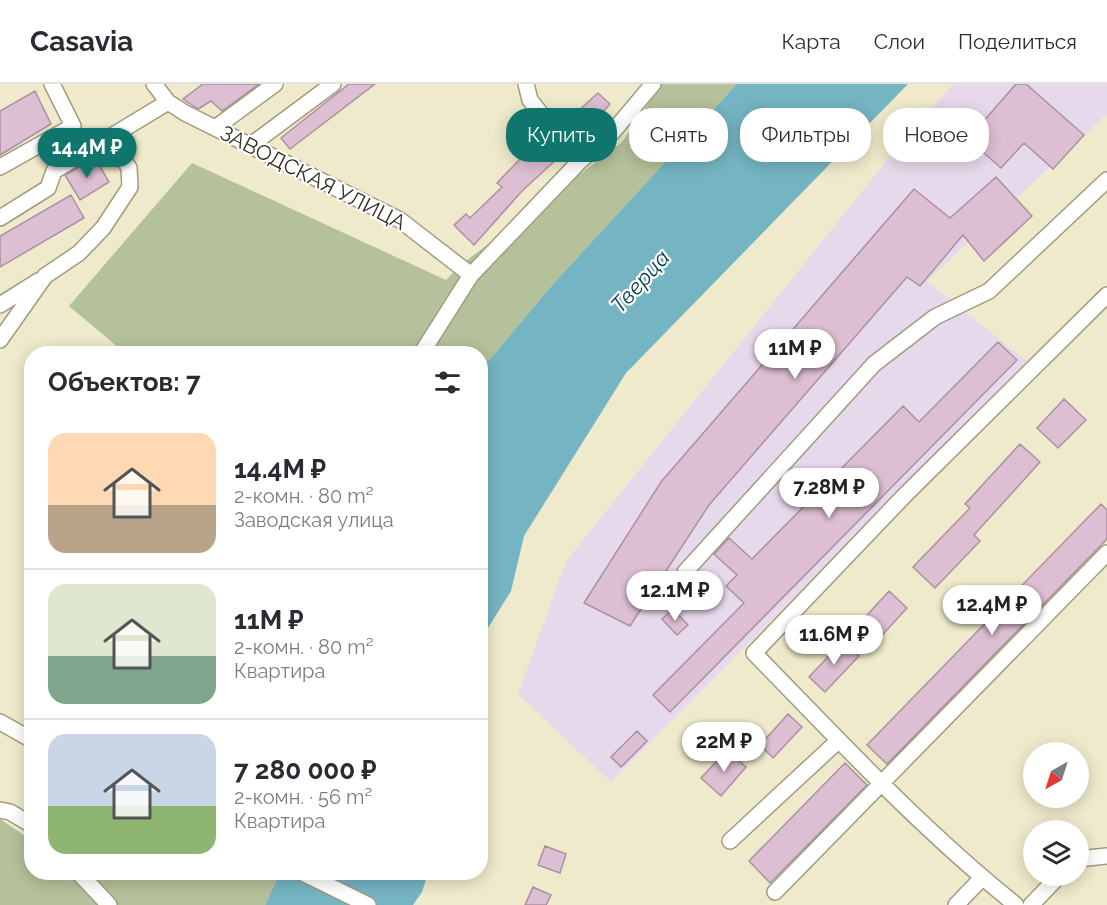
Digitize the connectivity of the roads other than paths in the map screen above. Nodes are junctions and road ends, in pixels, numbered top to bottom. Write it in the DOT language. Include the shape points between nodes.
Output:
graph roads {
  1 [pos="52,84"];
  2 [pos="154,84"];
  3 [pos="275,84"];
  4 [pos="333,84"];
  5 [pos="526,84"];
  6 [pos="652,84"];
  7 [pos="168,102"];
  8 [pos="536,108"];
  9 [pos="617,127"];
  10 [pos="215,128"];
  11 [pos="110,138"];
  12 [pos="251,145"];
  13 [pos="579,162"];
  14 [pos="0,167"];
  15 [pos="1107,180"];
  16 [pos="0,218"];
  17 [pos="471,275"];
  18 [pos="45,276"];
  19 [pos="1107,295"];
  20 [pos="0,305"];
  21 [pos="0,340"];
  22 [pos="426,346"];
  23 [pos="1107,553"];
  24 [pos="685,572"];
  25 [pos="0,723"];
  26 [pos="24,736"];
  27 [pos="839,740"];
  28 [pos="881,785"];
  29 [pos="0,810"];
  30 [pos="24,820"];
  31 [pos="730,842"];
  32 [pos="1107,856"];
  33 [pos="1089,858"];
  34 [pos="982,878"];
  35 [pos="86,880"];
  36 [pos="317,880"];
  37 [pos="1049,886"];
  38 [pos="775,892"];
  39 [pos="109,905"];
  40 [pos="368,905"];
  41 [pos="956,905"];
  42 [pos="1016,905"];
  43 [pos="1031,905"];
  1 -- 14 [label="street" via="73,126"];
  2 -- 7 [label="street, ЗАВОДСКАЯ УЛИЦА"];
  3 -- 10 [label="street"];
  4 -- 12 [label="street"];
  5 -- 8 [label="street"];
  6 -- 9 [label="street"];
  7 -- 10 [label="street, ЗАВОДСКАЯ УЛИЦА"];
  7 -- 11 [label="street"];
  10 -- 12 [label="street, ЗАВОДСКАЯ УЛИЦА"];
  11 -- 16 [label="street" via="54,171 48,188"];
  11 -- 18 [label="street" via="129,168 130,187 103,228 79,253"];
  12 -- 17 [label="street, ЗАВОДСКАЯ УЛИЦА" via="400,220"];
  13 -- 17 [label="street"];
  15 -- 24 [label="street" via="989,291 934,317 874,364"];
  17 -- 22 [label="street"];
  18 -- 20 [label="street"];
  18 -- 21 [label="street"];
  19 -- 27 [label="street" via="905,495 754,653"];
  23 -- 28 [label="street"];
  25 -- 26 [label="street"];
  27 -- 28 [label="street"];
  27 -- 31 [label="street"];
  28 -- 34 [label="street"];
  28 -- 38 [label="street"];
  29 -- 30 [label="street"];
  32 -- 33 [label="street"];
  34 -- 41 [label="street"];
  34 -- 42 [label="street"];
  35 -- 39 [label="street"];
  36 -- 40 [label="street"];
  37 -- 43 [label="street"];
}
